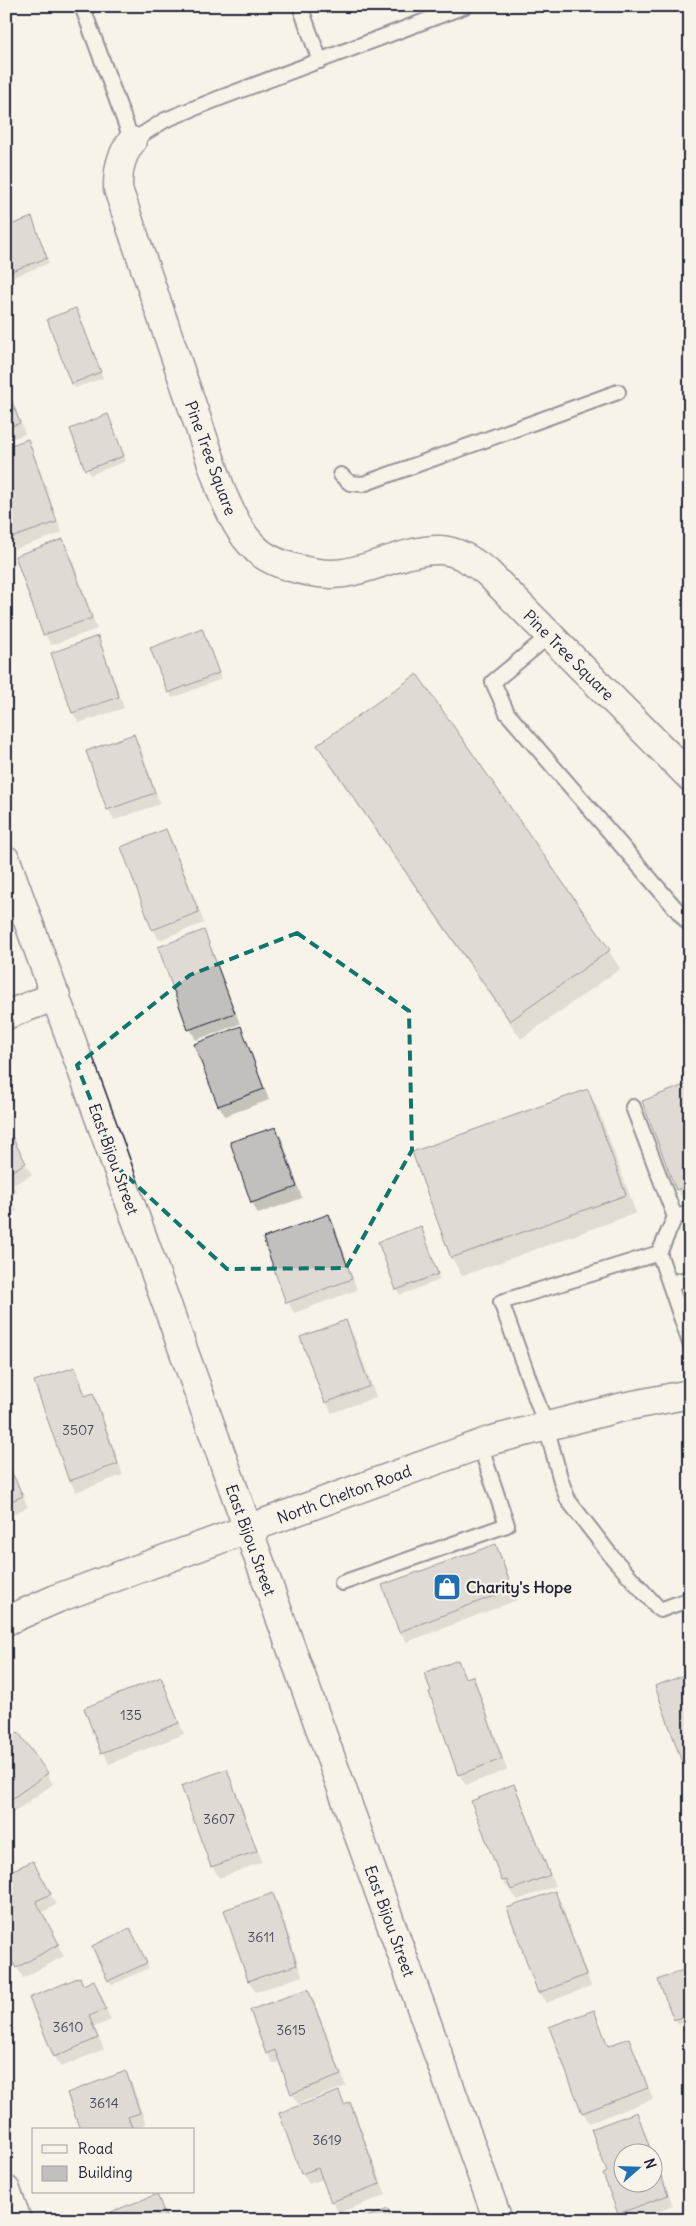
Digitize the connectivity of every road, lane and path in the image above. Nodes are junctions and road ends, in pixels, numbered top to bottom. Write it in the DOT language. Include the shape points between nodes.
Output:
graph roads {
  1 [pos="82,6"];
  2 [pos="300,6"];
  3 [pos="464,6"];
  4 [pos="320,61"];
  5 [pos="132,140"];
  6 [pos="618,392"];
  7 [pos="341,476"];
  8 [pos="550,635"];
  9 [pos="690,778"];
  10 [pos="6,860"];
  11 [pos="690,925"];
  12 [pos="56,996"];
  13 [pos="6,1015"];
  14 [pos="633,1107"];
  15 [pos="690,1213"];
  16 [pos="675,1218"];
  17 [pos="660,1253"];
  18 [pos="690,1278"];
  19 [pos="670,1283"];
  20 [pos="690,1343"];
  21 [pos="690,1394"];
  22 [pos="546,1426"];
  23 [pos="480,1445"];
  24 [pos="247,1529"];
  25 [pos="342,1584"];
  26 [pos="690,1599"];
  27 [pos="6,1622"];
  28 [pos="6,2190"];
  29 [pos="17,2220"];
  30 [pos="498,2220"];
  1 -- 5 [label="lane"];
  2 -- 4 [label="lane"];
  3 -- 4 [label="lane"];
  4 -- 5 [label="lane" via="165,120"];
  5 -- 8 [label="street, Pine Tree Square" via="123,152 118,168 118,190 222,493 236,525 256,550 299,570 343,574 440,550 465,556 488,572"];
  6 -- 7 [label="lane" via="363,484 350,483"];
  8 -- 9 [label="street, Pine Tree Square"];
  8 -- 11 [label="lane" via="493,682 507,713"];
  10 -- 12 [label="street, East Bijou Street"];
  12 -- 13 [label="street"];
  12 -- 24 [label="street, East Bijou Street"];
  14 -- 16 [label="lane"];
  15 -- 16 [label="lane"];
  16 -- 17 [label="lane"];
  17 -- 19 [label="lane"];
  17 -- 22 [label="lane" via="501,1302"];
  18 -- 19 [label="lane"];
  19 -- 20 [label="lane"];
  21 -- 22 [label="street, North Chelton Road" via="623,1406"];
  22 -- 23 [label="street, North Chelton Road"];
  22 -- 26 [label="lane" via="568,1500 612,1557 660,1610"];
  23 -- 24 [label="street, North Chelton Road"];
  23 -- 25 [label="lane" via="507,1525"];
  24 -- 27 [label="street, North Chelton Road" via="58,1598"];
  24 -- 30 [label="street, East Bijou Street"];
  28 -- 29 [label="street"];
}
